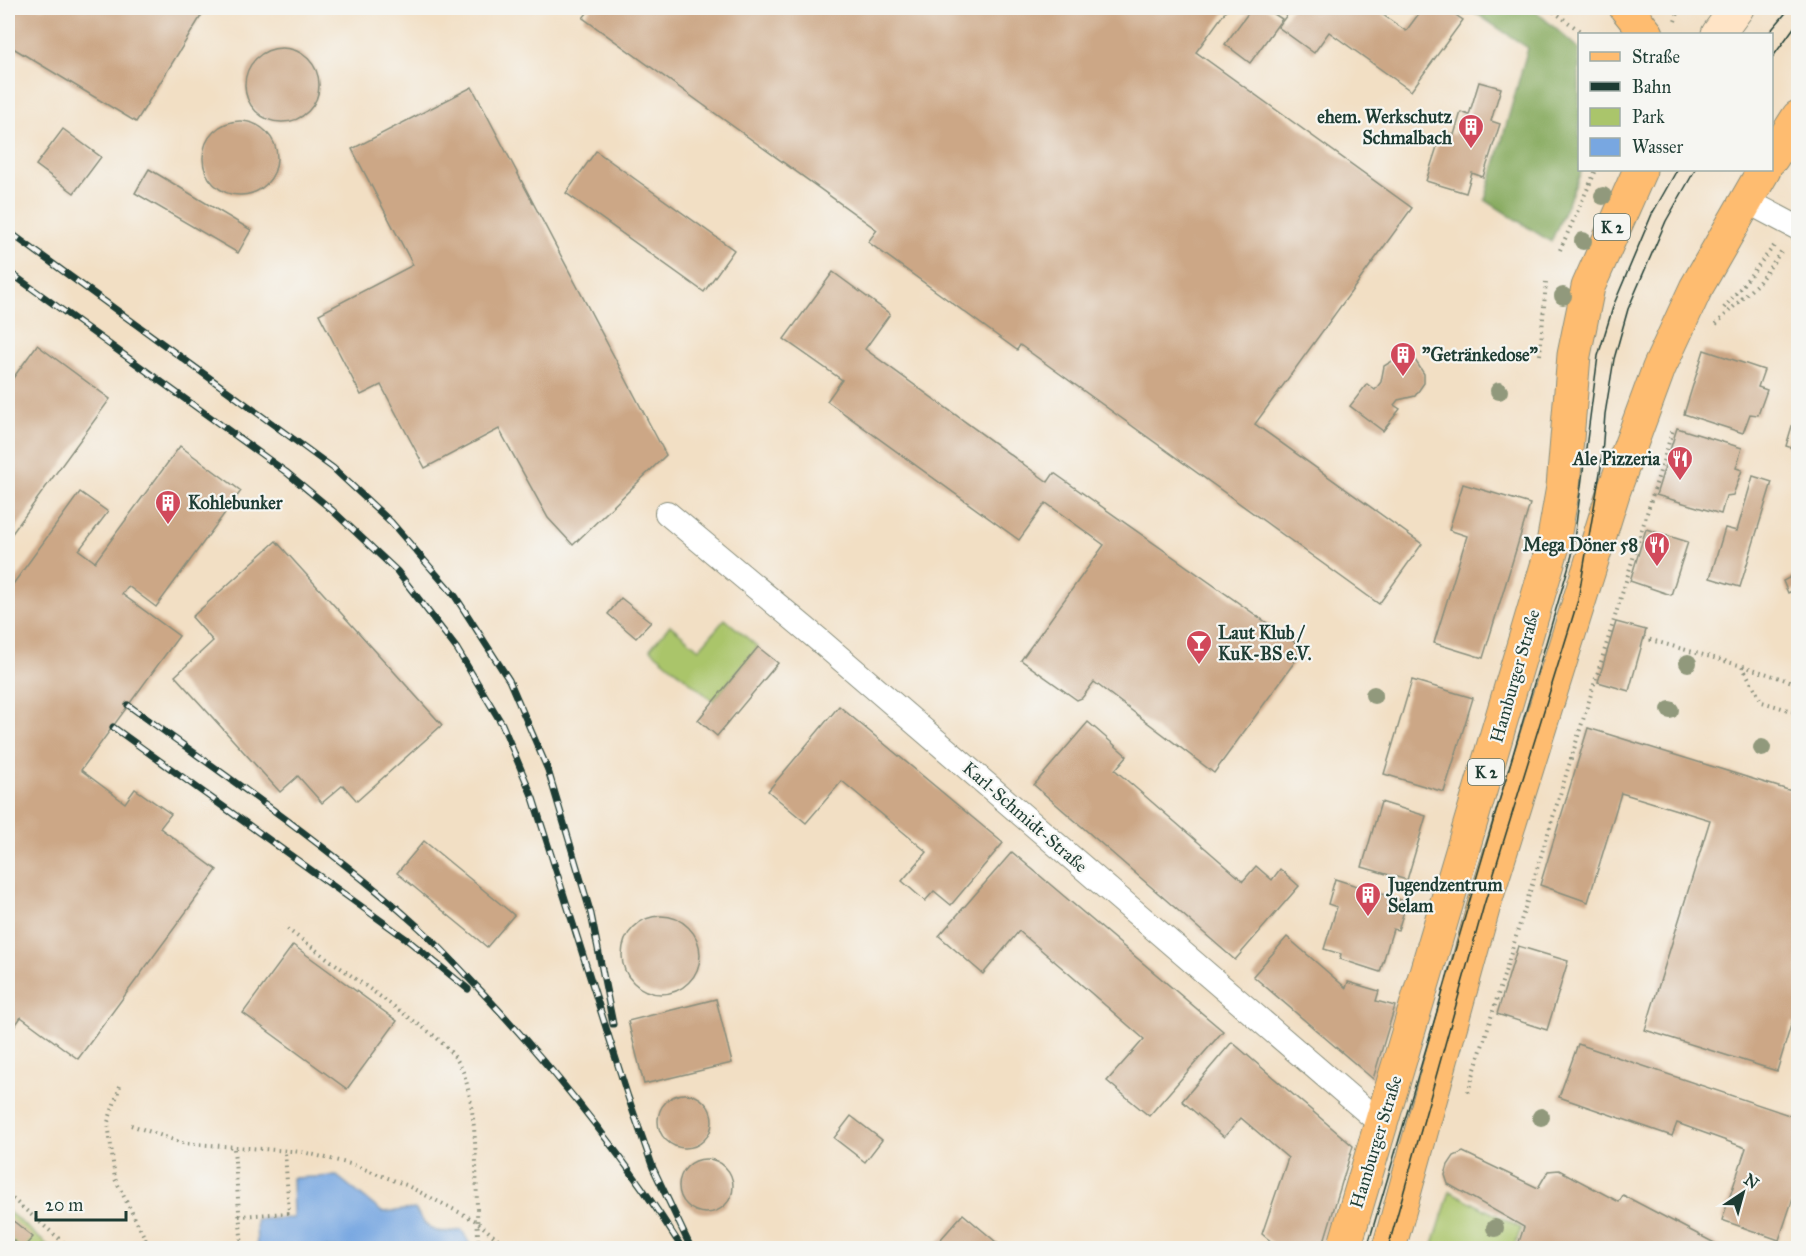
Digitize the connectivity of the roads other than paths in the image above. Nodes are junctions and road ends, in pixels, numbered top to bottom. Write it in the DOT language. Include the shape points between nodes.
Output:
graph roads {
  1 [pos="1626,8"];
  2 [pos="1737,8"];
  3 [pos="1646,33"];
  4 [pos="1719,33"];
  5 [pos="1798,117"];
  6 [pos="1773,156"];
  7 [pos="1640,171"];
  8 [pos="1763,171"];
  9 [pos="1745,200"];
  10 [pos="1793,232"];
  11 [pos="667,513"];
  12 [pos="1380,1123"];
  13 [pos="1344,1248"];
  14 [pos="1389,1248"];
  1 -- 3 [label="main road"];
  2 -- 4 [label="main road"];
  5 -- 6 [label="main road"];
  7 -- 12 [label="main road, Hamburger Straße / K 2" via="1588,287 1574,354 1563,487 1552,549"];
  8 -- 9 [label="main road, Hamburger Straße / K 2"];
  9 -- 10 [label="street"];
  9 -- 14 [label="main road, Hamburger Straße / K 2" via="1696,288 1659,368 1614,490 1484,905"];
  11 -- 12 [label="street, Karl-Schmidt-Straße"];
  12 -- 13 [label="main road, Hamburger Straße / K 2"];
}
